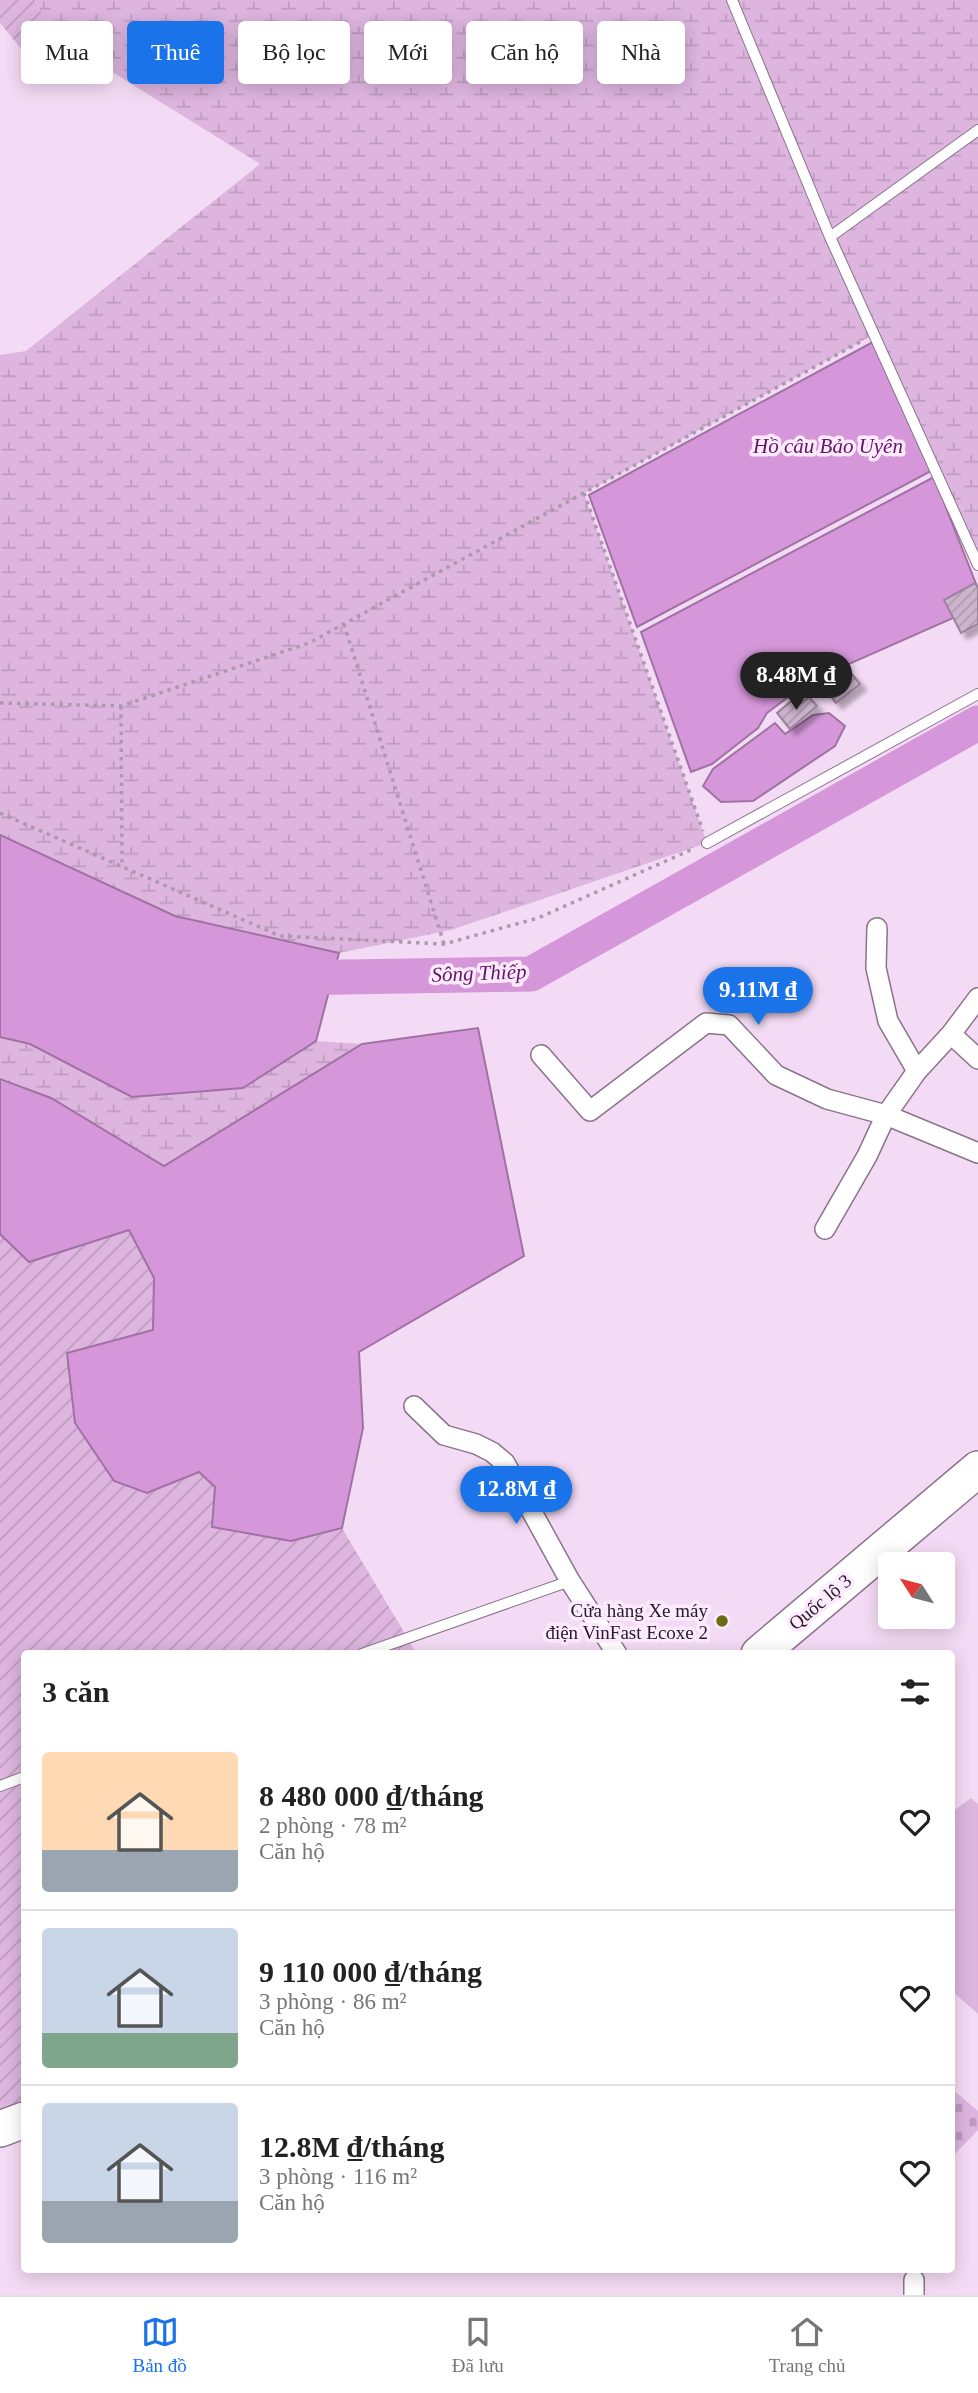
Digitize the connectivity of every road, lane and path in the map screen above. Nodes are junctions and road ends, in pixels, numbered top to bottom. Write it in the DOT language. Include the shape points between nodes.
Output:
graph roads {
  1 [pos="732,0"];
  2 [pos="978,130"];
  3 [pos="830,237"];
  4 [pos="873,335"];
  5 [pos="584,493"];
  6 [pos="978,565"];
  7 [pos="344,624"];
  8 [pos="978,694"];
  9 [pos="0,703"];
  10 [pos="121,706"];
  11 [pos="0,813"];
  12 [pos="707,843"];
  13 [pos="122,866"];
  14 [pos="877,928"];
  15 [pos="444,944"];
  16 [pos="978,998"];
  17 [pos="951,1034"];
  18 [pos="541,1055"];
  19 [pos="978,1059"];
  20 [pos="917,1071"];
  21 [pos="886,1115"];
  22 [pos="978,1153"];
  23 [pos="825,1229"];
  24 [pos="414,1406"];
  25 [pos="978,1469"];
  26 [pos="570,1581"];
  27 [pos="373,1650"];
  28 [pos="614,1650"];
  29 [pos="764,1650"];
  30 [pos="21,1778"];
  31 [pos="0,1786"];
  32 [pos="21,2121"];
  33 [pos="0,2129"];
  1 -- 3 [label="lane"];
  2 -- 3 [label="lane"];
  3 -- 4 [label="lane"];
  4 -- 5 [label="path"];
  4 -- 6 [label="lane"];
  5 -- 7 [label="path"];
  5 -- 12 [label="path"];
  7 -- 10 [label="path" via="309,643"];
  7 -- 15 [label="path"];
  8 -- 12 [label="lane"];
  9 -- 10 [label="path"];
  10 -- 13 [label="path"];
  11 -- 13 [label="path"];
  12 -- 15 [label="path" via="538,918"];
  13 -- 15 [label="path" via="280,936"];
  14 -- 20 [label="street" via="876,968 888,1021"];
  16 -- 17 [label="street"];
  17 -- 19 [label="street"];
  17 -- 20 [label="street"];
  18 -- 21 [label="street" via="590,1111 706,1023 729,1025 776,1075 827,1099"];
  20 -- 21 [label="street"];
  21 -- 22 [label="street"];
  21 -- 23 [label="street"];
  24 -- 26 [label="street" via="444,1435 476,1444 505,1463"];
  25 -- 29 [label="highway, Quốc lộ 3"];
  26 -- 27 [label="lane"];
  26 -- 28 [label="street"];
  30 -- 31 [label="lane"];
  32 -- 33 [label="highway"];
}
